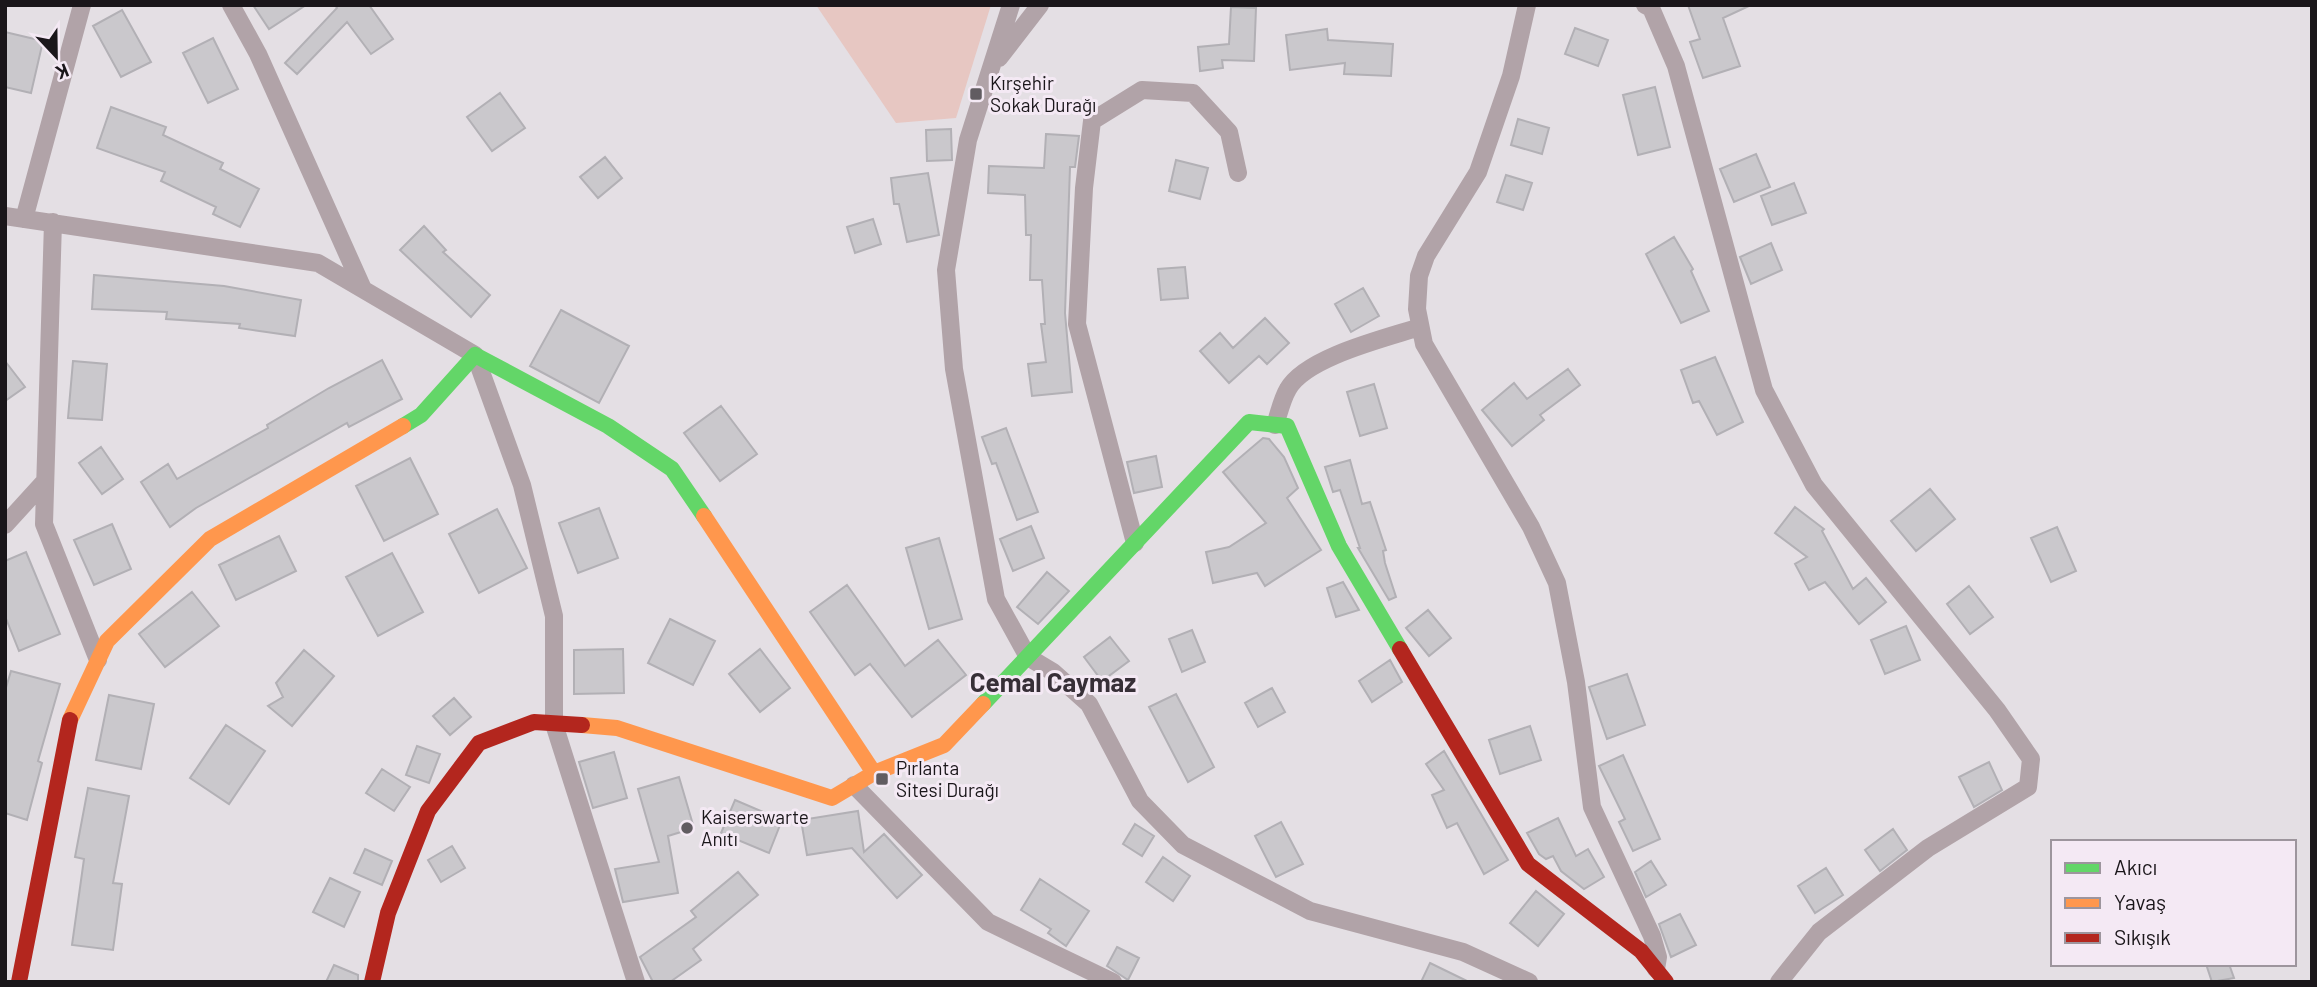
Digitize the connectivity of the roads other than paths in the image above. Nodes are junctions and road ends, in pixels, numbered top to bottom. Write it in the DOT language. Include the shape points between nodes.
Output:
graph roads {
  1 [pos="82,5"];
  2 [pos="231,5"];
  3 [pos="1011,5"];
  4 [pos="1040,5"];
  5 [pos="1527,5"];
  6 [pos="1645,5"];
  7 [pos="992,67"];
  8 [pos="1238,173"];
  9 [pos="5,216"];
  10 [pos="24,219"];
  11 [pos="53,222"];
  12 [pos="363,289"];
  13 [pos="1420,327"];
  14 [pos="475,355"];
  15 [pos="1275,425"];
  16 [pos="45,481"];
  17 [pos="5,525"];
  18 [pos="1135,543"];
  19 [pos="1028,657"];
  20 [pos="98,660"];
  21 [pos="554,723"];
  22 [pos="874,773"];
  23 [pos="854,785"];
  24 [pos="1661,975"];
  25 [pos="19,982"];
  26 [pos="372,982"];
  27 [pos="636,982"];
  28 [pos="1113,982"];
  29 [pos="1529,982"];
  30 [pos="1779,982"];
  1 -- 10 [label="street"];
  2 -- 12 [label="street" via="258,54"];
  3 -- 7 [label="street"];
  4 -- 7 [label="street"];
  5 -- 13 [label="street" via="1511,76 1478,172 1426,256 1419,276"];
  6 -- 30 [label="street" via="1651,8 1676,66 1764,390 1814,485 1997,710 2031,759 2028,787 1928,848 1819,932"];
  7 -- 19 [label="street" via="968,139 946,271 954,369 996,599"];
  8 -- 18 [label="street" via="1229,132 1193,93 1142,90 1093,121 1084,188 1077,324"];
  9 -- 10 [label="street"];
  10 -- 11 [label="street"];
  11 -- 12 [label="street" via="318,263"];
  11 -- 16 [label="street"];
  12 -- 14 [label="street"];
  13 -- 15 [label="street" via="1338,354 1298,377 1288,389"];
  13 -- 24 [label="street" via="1424,344 1531,527 1557,583 1592,807 1652,936"];
  14 -- 20 [label="street" via="421,415 210,539 107,641"];
  14 -- 21 [label="street" via="522,485 554,616"];
  14 -- 22 [label="street" via="608,426 671,468"];
  15 -- 18 [label="street" via="1249,422"];
  15 -- 24 [label="street" via="1287,426 1339,546 1528,864 1641,951"];
  16 -- 17 [label="street"];
  16 -- 20 [label="street" via="44,524"];
  18 -- 19 [label="street"];
  19 -- 22 [label="street" via="944,745"];
  19 -- 29 [label="street" via="1089,704 1140,801 1183,845 1310,911 1463,952"];
  20 -- 25 [label="street" via="70,720"];
  21 -- 23 [label="street" via="617,728 832,798"];
  21 -- 26 [label="street" via="534,722 479,743 428,811 388,913"];
  21 -- 27 [label="street"];
  22 -- 23 [label="street"];
  23 -- 28 [label="street" via="988,922"];
}
